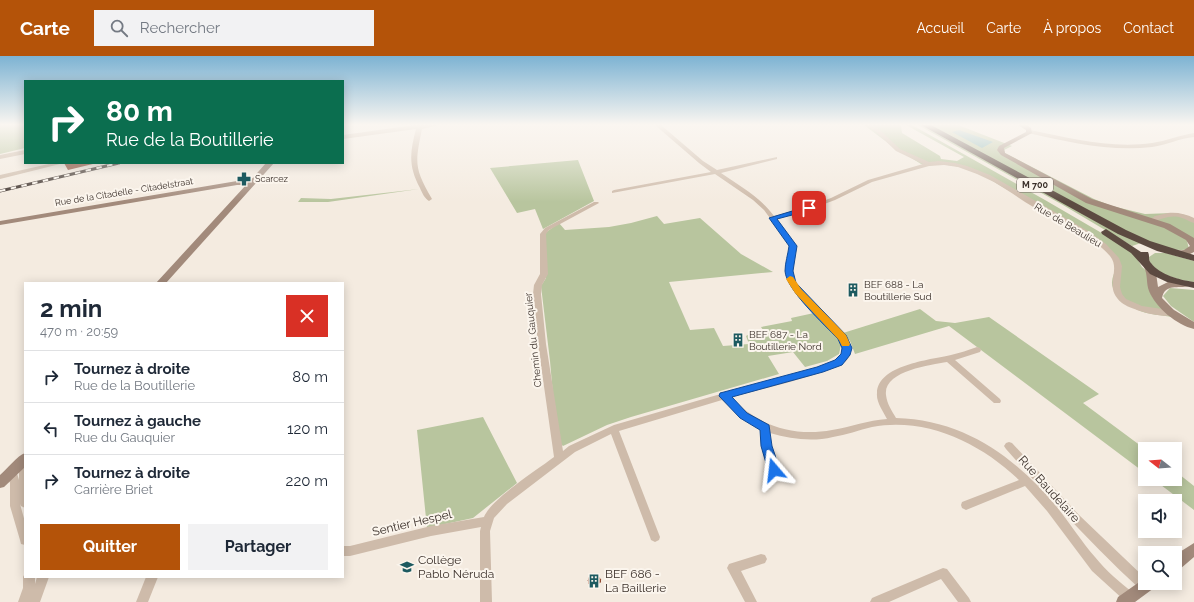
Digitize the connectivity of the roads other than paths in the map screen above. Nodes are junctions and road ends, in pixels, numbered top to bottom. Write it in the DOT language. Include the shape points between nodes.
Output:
graph roads {
  1 [pos="414,150"];
  2 [pos="687,150"];
  3 [pos="899,150"];
  4 [pos="960,150"];
  5 [pos="972,150"];
  6 [pos="1000,150"];
  7 [pos="24,152"];
  8 [pos="0,157"];
  9 [pos="775,158"];
  10 [pos="56,164"];
  11 [pos="269,164"];
  12 [pos="928,164"];
  13 [pos="716,172"];
  14 [pos="0,177"];
  15 [pos="252,183"];
  16 [pos="614,192"];
  17 [pos="429,199"];
  18 [pos="596,203"];
  19 [pos="773,218"];
  20 [pos="1152,220"];
  21 [pos="1194,221"];
  22 [pos="0,223"];
  23 [pos="1191,240"];
  24 [pos="1168,250"];
  25 [pos="1180,253"];
  26 [pos="1194,258"];
  27 [pos="1146,264"];
  28 [pos="162,282"];
  29 [pos="1191,285"];
  30 [pos="1158,296"];
  31 [pos="1173,313"];
  32 [pos="1194,326"];
  33 [pos="977,350"];
  34 [pos="949,359"];
  35 [pos="724,396"];
  36 [pos="997,401"];
  37 [pos="893,422"];
  38 [pos="765,428"];
  39 [pos="614,429"];
  40 [pos="1009,446"];
  41 [pos="559,459"];
  42 [pos="19,466"];
  43 [pos="774,470"];
  44 [pos="1027,481"];
  45 [pos="0,483"];
  46 [pos="22,504"];
  47 [pos="966,506"];
  48 [pos="486,521"];
  49 [pos="24,528"];
  50 [pos="655,537"];
  51 [pos="1194,549"];
  52 [pos="344,551"];
  53 [pos="1182,558"];
  54 [pos="761,559"];
  55 [pos="1138,577"];
  56 [pos="30,578"];
  57 [pos="43,578"];
  58 [pos="152,578"];
  59 [pos="1139,590"];
  60 [pos="1126,600"];
  61 [pos="24,602"];
  62 [pos="34,602"];
  63 [pos="142,602"];
  64 [pos="486,602"];
  65 [pos="751,602"];
  66 [pos="876,602"];
  67 [pos="965,602"];
  1 -- 17 [label="street" via="412,160 417,179"];
  2 -- 13 [label="street"];
  3 -- 12 [label="street"];
  4 -- 27 [label="highway, M 700" via="1094,224 1132,248"];
  5 -- 24 [label="highway, M 700" via="1122,232"];
  6 -- 20 [label="street" via="1089,201"];
  7 -- 8 [label="street"];
  9 -- 13 [label="street"];
  10 -- 14 [label="street"];
  11 -- 15 [label="street"];
  12 -- 19 [label="street" via="870,181 827,202"];
  12 -- 31 [label="street, Rue de Beaulieu" via="950,164 977,171 1093,238 1112,254 1118,264 1116,285 1122,298 1148,311"];
  13 -- 16 [label="street"];
  13 -- 19 [label="street" via="755,198"];
  15 -- 22 [label="street, Rue de la Citadelle - Citadelstraat" via="237,183"];
  15 -- 28 [label="street"];
  18 -- 41 [label="street, Chemin du Gauquier" via="547,228 543,234 544,274 538,285 537,294"];
  19 -- 35 [label="street" via="793,246 789,271 792,283 842,338 847,348 839,362 820,370"];
  20 -- 21 [label="street" via="1171,214"];
  20 -- 23 [label="street" via="1177,230"];
  23 -- 25 [label="street" via="1193,249"];
  24 -- 25 [label="highway"];
  24 -- 27 [label="highway" via="1146,252 1143,256"];
  25 -- 26 [label="highway"];
  27 -- 29 [label="highway" via="1166,278"];
  27 -- 30 [label="street, Rue de Beaulieu" via="1152,274 1154,290"];
  29 -- 30 [label="street" via="1161,287"];
  30 -- 31 [label="street, Rue de Beaulieu"];
  31 -- 32 [label="street, Rue de Beaulieu"];
  33 -- 34 [label="street"];
  34 -- 36 [label="street"];
  34 -- 37 [label="street" via="905,370 887,380 881,394"];
  35 -- 38 [label="street, Rue Baudelaire" via="743,416"];
  35 -- 39 [label="street"];
  37 -- 38 [label="street, Rue Baudelaire" via="875,423 816,436"];
  37 -- 44 [label="street, Rue Baudelaire" via="933,426 969,438 1000,457"];
  38 -- 43 [label="street" via="766,446"];
  39 -- 41 [label="street" via="584,442"];
  39 -- 50 [label="street"];
  40 -- 55 [label="street" via="1062,505 1124,567"];
  41 -- 48 [label="street" via="497,505"];
  42 -- 45 [label="street"];
  42 -- 46 [label="street" via="15,483"];
  44 -- 47 [label="street"];
  44 -- 60 [label="street, Rue Baudelaire"];
  46 -- 49 [label="street"];
  48 -- 52 [label="street, Sentier Hespel"];
  48 -- 64 [label="street"];
  51 -- 53 [label="street"];
  54 -- 65 [label="street" via="733,568"];
  56 -- 61 [label="street"];
  57 -- 62 [label="street"];
  58 -- 63 [label="street"];
  59 -- 60 [label="street"];
  66 -- 67 [label="street" via="943,572"];
}
